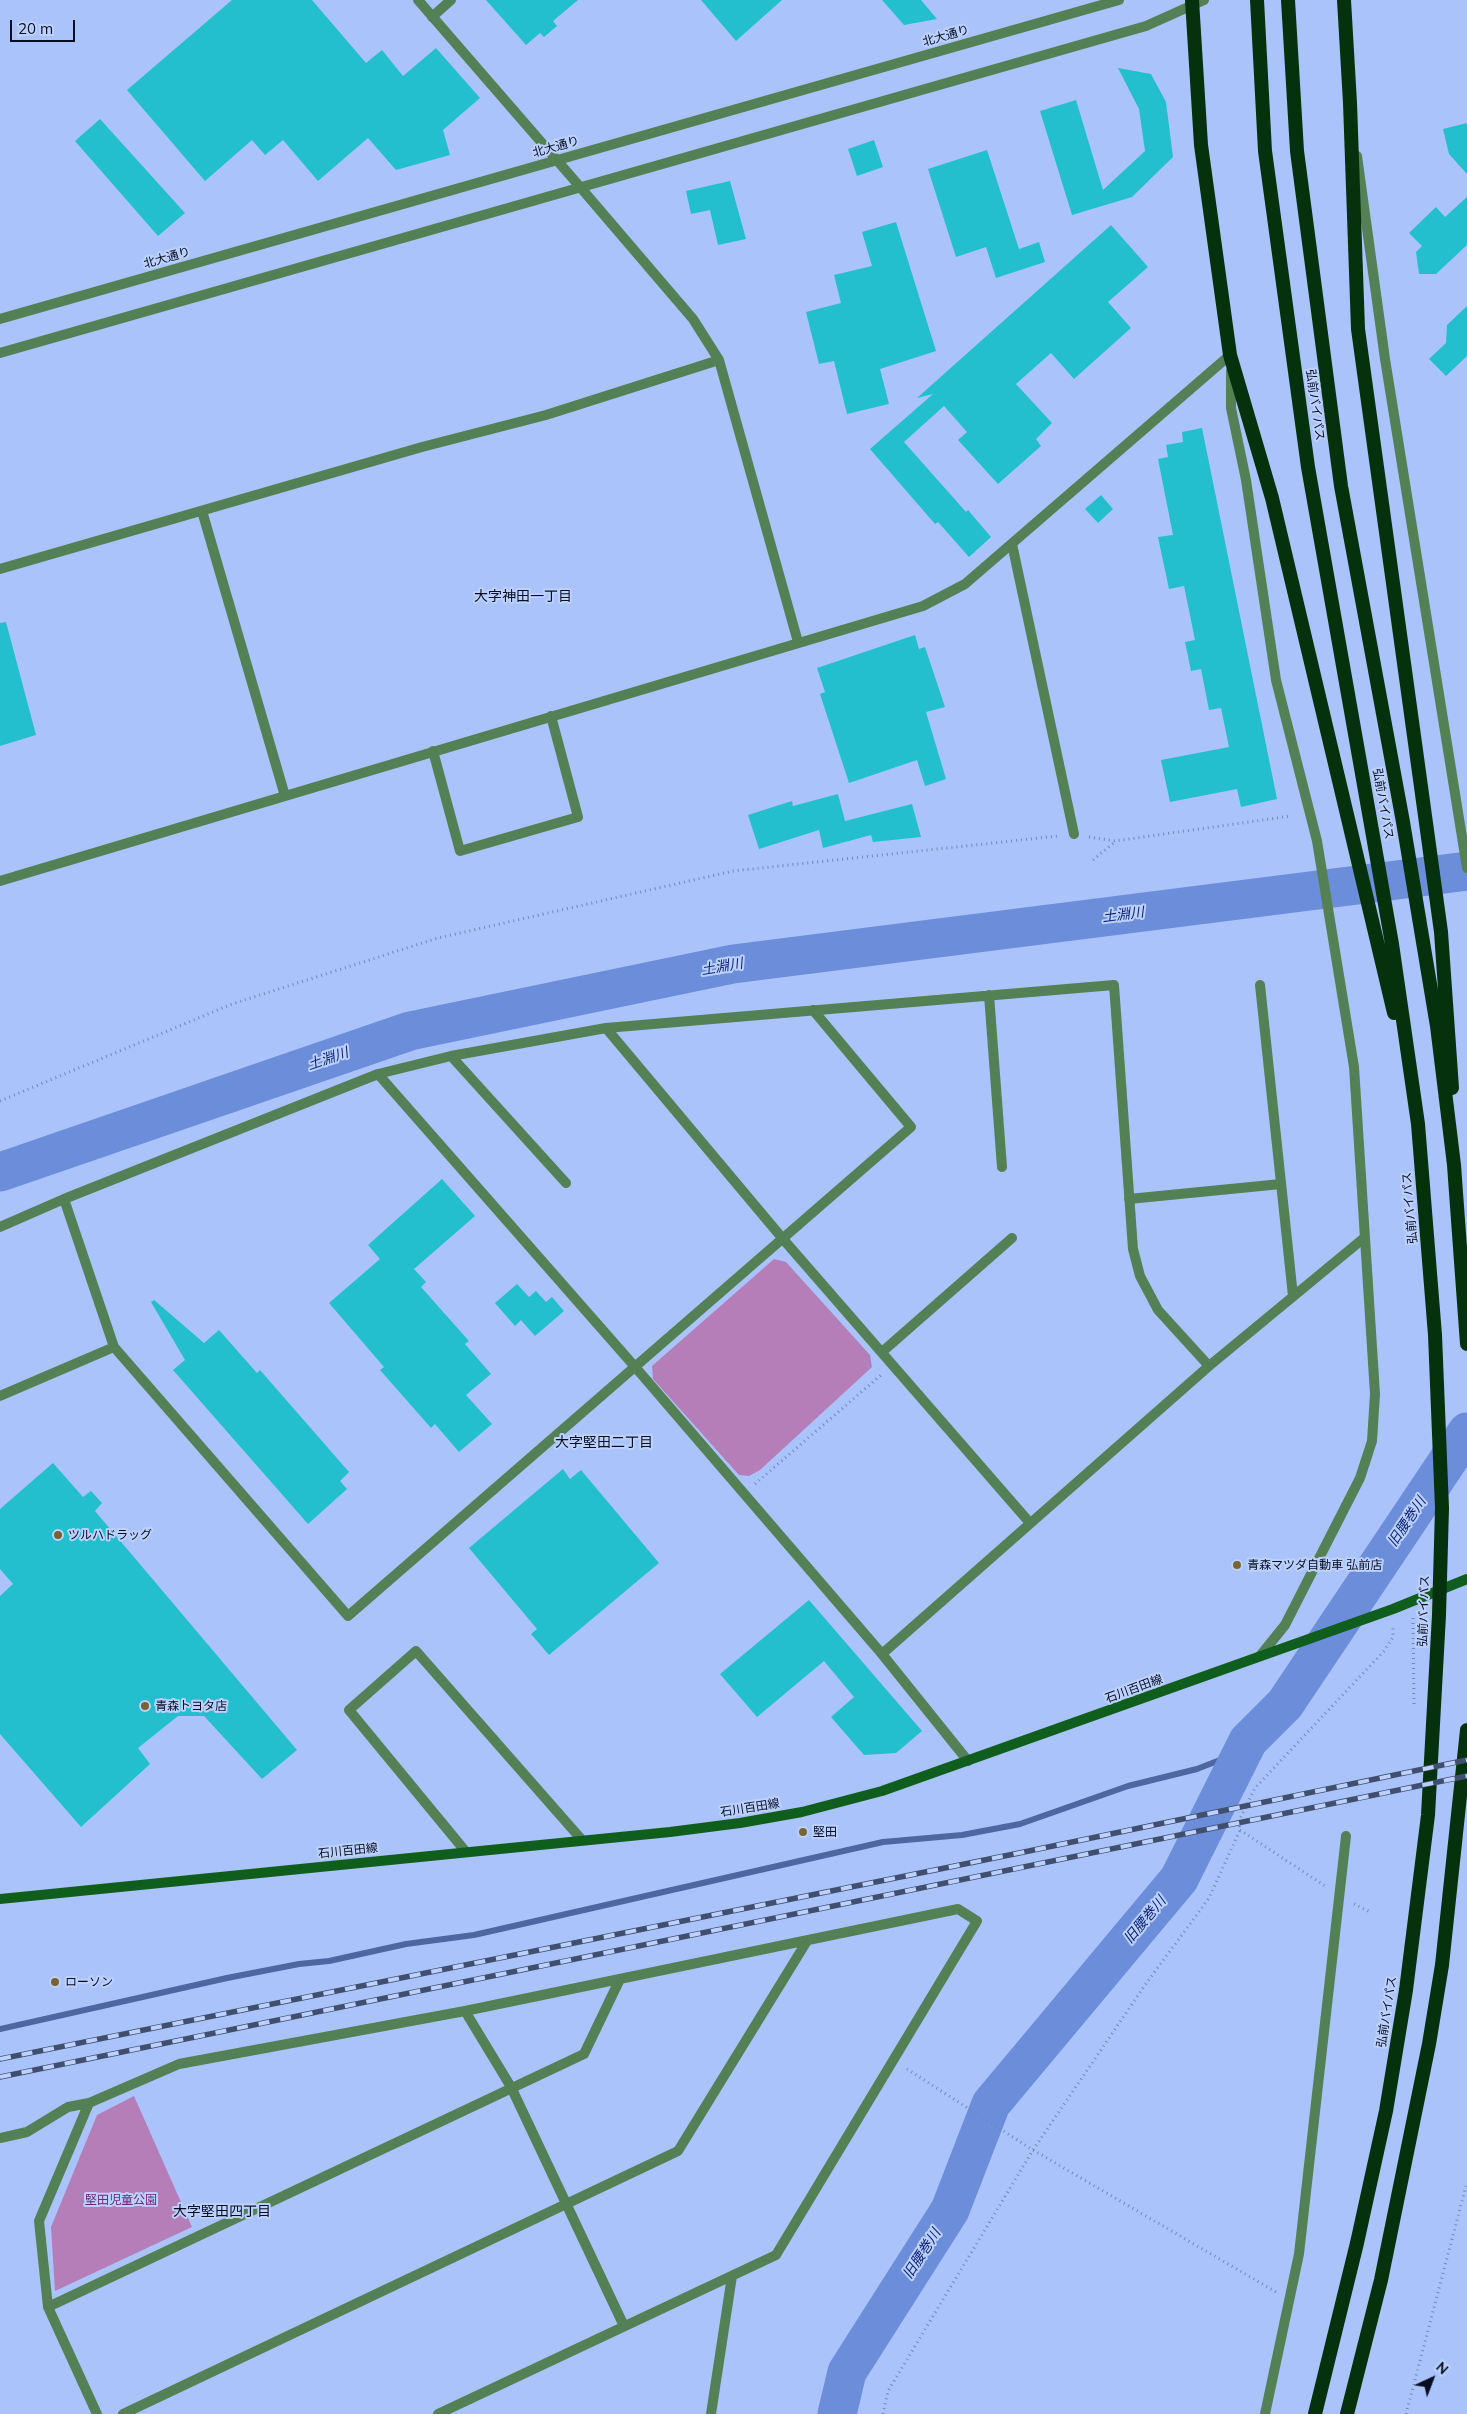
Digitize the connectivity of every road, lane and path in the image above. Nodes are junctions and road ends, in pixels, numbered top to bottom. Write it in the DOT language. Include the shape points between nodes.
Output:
graph roads {
  1 [pos="418,0"];
  2 [pos="451,0"];
  3 [pos="1119,0"];
  4 [pos="1257,0"];
  5 [pos="1288,0"];
  6 [pos="1344,0"];
  7 [pos="1196,1"];
  8 [pos="432,16"];
  9 [pos="1350,103"];
  10 [pos="557,160"];
  11 [pos="581,188"];
  12 [pos="0,319"];
  13 [pos="0,353"];
  14 [pos="1230,355"];
  15 [pos="719,360"];
  16 [pos="202,510"];
  17 [pos="1012,544"];
  18 [pos="0,569"];
  19 [pos="798,642"];
  20 [pos="551,716"];
  21 [pos="433,751"];
  22 [pos="285,796"];
  23 [pos="1291,816"];
  24 [pos="1074,834"];
  25 [pos="1115,841"];
  26 [pos="1093,860"];
  27 [pos="1467,868"];
  28 [pos="0,881"];
  29 [pos="1260,985"];
  30 [pos="989,995"];
  31 [pos="813,1010"];
  32 [pos="606,1028"];
  33 [pos="451,1056"];
  34 [pos="378,1074"];
  35 [pos="1414,1094"];
  36 [pos="0,1101"];
  37 [pos="1454,1165"];
  38 [pos="1002,1167"];
  39 [pos="566,1183"];
  40 [pos="1281,1184"];
  41 [pos="64,1199"];
  42 [pos="1129,1199"];
  43 [pos="0,1227"];
  44 [pos="783,1238"];
  45 [pos="1012,1238"];
  46 [pos="1364,1238"];
  47 [pos="1293,1296"];
  48 [pos="1467,1344"];
  49 [pos="114,1347"];
  50 [pos="882,1352"];
  51 [pos="892,1365"];
  52 [pos="1209,1366"];
  53 [pos="636,1368"];
  54 [pos="0,1396"];
  55 [pos="744,1494"];
  56 [pos="1030,1523"];
  57 [pos="1467,1579"];
  58 [pos="1393,1609"];
  59 [pos="1413,1617"];
  60 [pos="882,1654"];
  61 [pos="1260,1656"];
  62 [pos="1414,1705"];
  63 [pos="1467,1730"];
  64 [pos="968,1761"];
  65 [pos="1240,1830"];
  66 [pos="1346,1836"];
  67 [pos="582,1840"];
  68 [pos="466,1852"];
  69 [pos="1340,1895"];
  70 [pos="0,1899"];
  71 [pos="807,1941"];
  72 [pos="620,1979"];
  73 [pos="465,2011"];
  74 [pos="893,2061"];
  75 [pos="511,2087"];
  76 [pos="89,2103"];
  77 [pos="0,2138"];
  78 [pos="1033,2150"];
  79 [pos="1467,2182"];
  80 [pos="566,2204"];
  81 [pos="732,2276"];
  82 [pos="1289,2300"];
  83 [pos="48,2307"];
  84 [pos="624,2326"];
  85 [pos="96,2414"];
  86 [pos="123,2414"];
  87 [pos="438,2414"];
  88 [pos="711,2414"];
  89 [pos="884,2414"];
  90 [pos="1265,2414"];
  91 [pos="1314,2414"];
  92 [pos="1347,2414"];
  93 [pos="1406,2414"];
  1 -- 8 [label="street"];
  2 -- 8 [label="street"];
  3 -- 10 [label="street, 北大通り"];
  4 -- 35 [label="highway, 弘前バイパス" via="1265,151 1308,467 1392,944"];
  5 -- 37 [label="highway, 弘前バイパス" via="1297,151 1341,486 1404,822"];
  6 -- 9 [label="highway"];
  7 -- 11 [label="street" via="1146,26"];
  7 -- 14 [label="highway" via="1201,145"];
  8 -- 10 [label="street"];
  9 -- 27 [label="street" via="1385,359"];
  9 -- 37 [label="highway" via="1358,329 1441,932 1452,1062"];
  10 -- 11 [label="street"];
  10 -- 12 [label="street, 北大通り"];
  11 -- 13 [label="street"];
  11 -- 15 [label="street" via="693,319"];
  14 -- 17 [label="street"];
  14 -- 35 [label="highway" via="1272,498"];
  14 -- 46 [label="street" via="1231,408 1246,480 1276,680 1317,841 1354,1067"];
  15 -- 16 [label="street" via="546,415"];
  15 -- 19 [label="street"];
  16 -- 18 [label="street"];
  16 -- 22 [label="street"];
  17 -- 19 [label="street" via="965,584 923,606"];
  17 -- 24 [label="street"];
  19 -- 20 [label="street"];
  20 -- 21 [label="street"];
  20 -- 21 [label="street" via="578,817 460,851"];
  21 -- 22 [label="street"];
  22 -- 28 [label="street"];
  23 -- 25 [label="path"];
  24 -- 25 [label="path"];
  24 -- 36 [label="path" via="732,871 438,938 232,1004"];
  25 -- 26 [label="path"];
  29 -- 40 [label="street"];
  30 -- 31 [label="street"];
  30 -- 38 [label="street"];
  30 -- 42 [label="street" via="1114,985"];
  31 -- 32 [label="street"];
  31 -- 44 [label="street" via="911,1127"];
  32 -- 33 [label="street"];
  32 -- 44 [label="street"];
  33 -- 34 [label="street"];
  33 -- 39 [label="street"];
  34 -- 41 [label="street"];
  34 -- 53 [label="street"];
  35 -- 91 [label="highway, 弘前バイパス" via="1435,1335 1442,1508 1428,1815 1406,1990 1386,2111 1353,2262"];
  37 -- 48 [label="highway, 弘前バイパス"];
  40 -- 42 [label="street"];
  40 -- 47 [label="street"];
  41 -- 43 [label="street"];
  41 -- 49 [label="street"];
  42 -- 52 [label="street" via="1133,1249 1140,1276 1158,1310"];
  44 -- 50 [label="street"];
  44 -- 53 [label="street"];
  45 -- 50 [label="street"];
  46 -- 47 [label="street"];
  46 -- 61 [label="street" via="1375,1394 1372,1440 1360,1478 1290,1616"];
  47 -- 52 [label="street"];
  49 -- 53 [label="street" via="348,1616"];
  49 -- 54 [label="street"];
  50 -- 51 [label="street"];
  51 -- 55 [label="path"];
  51 -- 56 [label="street"];
  52 -- 56 [label="street"];
  53 -- 55 [label="street"];
  55 -- 60 [label="street"];
  56 -- 60 [label="street"];
  57 -- 58 [label="main road, 石川百田線"];
  58 -- 61 [label="main road, 石川百田線"];
  58 -- 65 [label="path" via="1393,1637 1384,1651 1255,1788 1239,1821"];
  59 -- 62 [label="path"];
  60 -- 64 [label="street"];
  61 -- 64 [label="main road, 石川百田線"];
  63 -- 92 [label="highway" via="1442,1966 1429,2044 1381,2280"];
  64 -- 67 [label="main road, 石川百田線" via="882,1792 802,1812 740,1823"];
  65 -- 69 [label="path"];
  65 -- 78 [label="path" via="1209,1898 1145,1985"];
  66 -- 69 [label="street"];
  67 -- 68 [label="main road, 石川百田線"];
  67 -- 68 [label="street" via="416,1651 349,1710"];
  68 -- 70 [label="main road, 石川百田線"];
  69 -- 82 [label="street" via="1299,2254"];
  71 -- 72 [label="street"];
  71 -- 74 [label="street" via="958,1909 977,1921"];
  71 -- 80 [label="street" via="678,2151"];
  72 -- 73 [label="street"];
  72 -- 75 [label="street" via="584,2054"];
  73 -- 75 [label="street"];
  73 -- 76 [label="street" via="179,2064"];
  74 -- 78 [label="path"];
  74 -- 81 [label="street" via="776,2255"];
  75 -- 80 [label="street"];
  75 -- 83 [label="street"];
  76 -- 77 [label="street" via="68,2107 27,2132"];
  76 -- 83 [label="street" via="39,2221"];
  78 -- 82 [label="path"];
  78 -- 89 [label="path" via="888,2391"];
  79 -- 93 [label="path"];
  80 -- 84 [label="street"];
  80 -- 86 [label="street"];
  81 -- 84 [label="street"];
  81 -- 88 [label="street"];
  82 -- 90 [label="street"];
  83 -- 85 [label="street"];
  84 -- 87 [label="street"];
}
